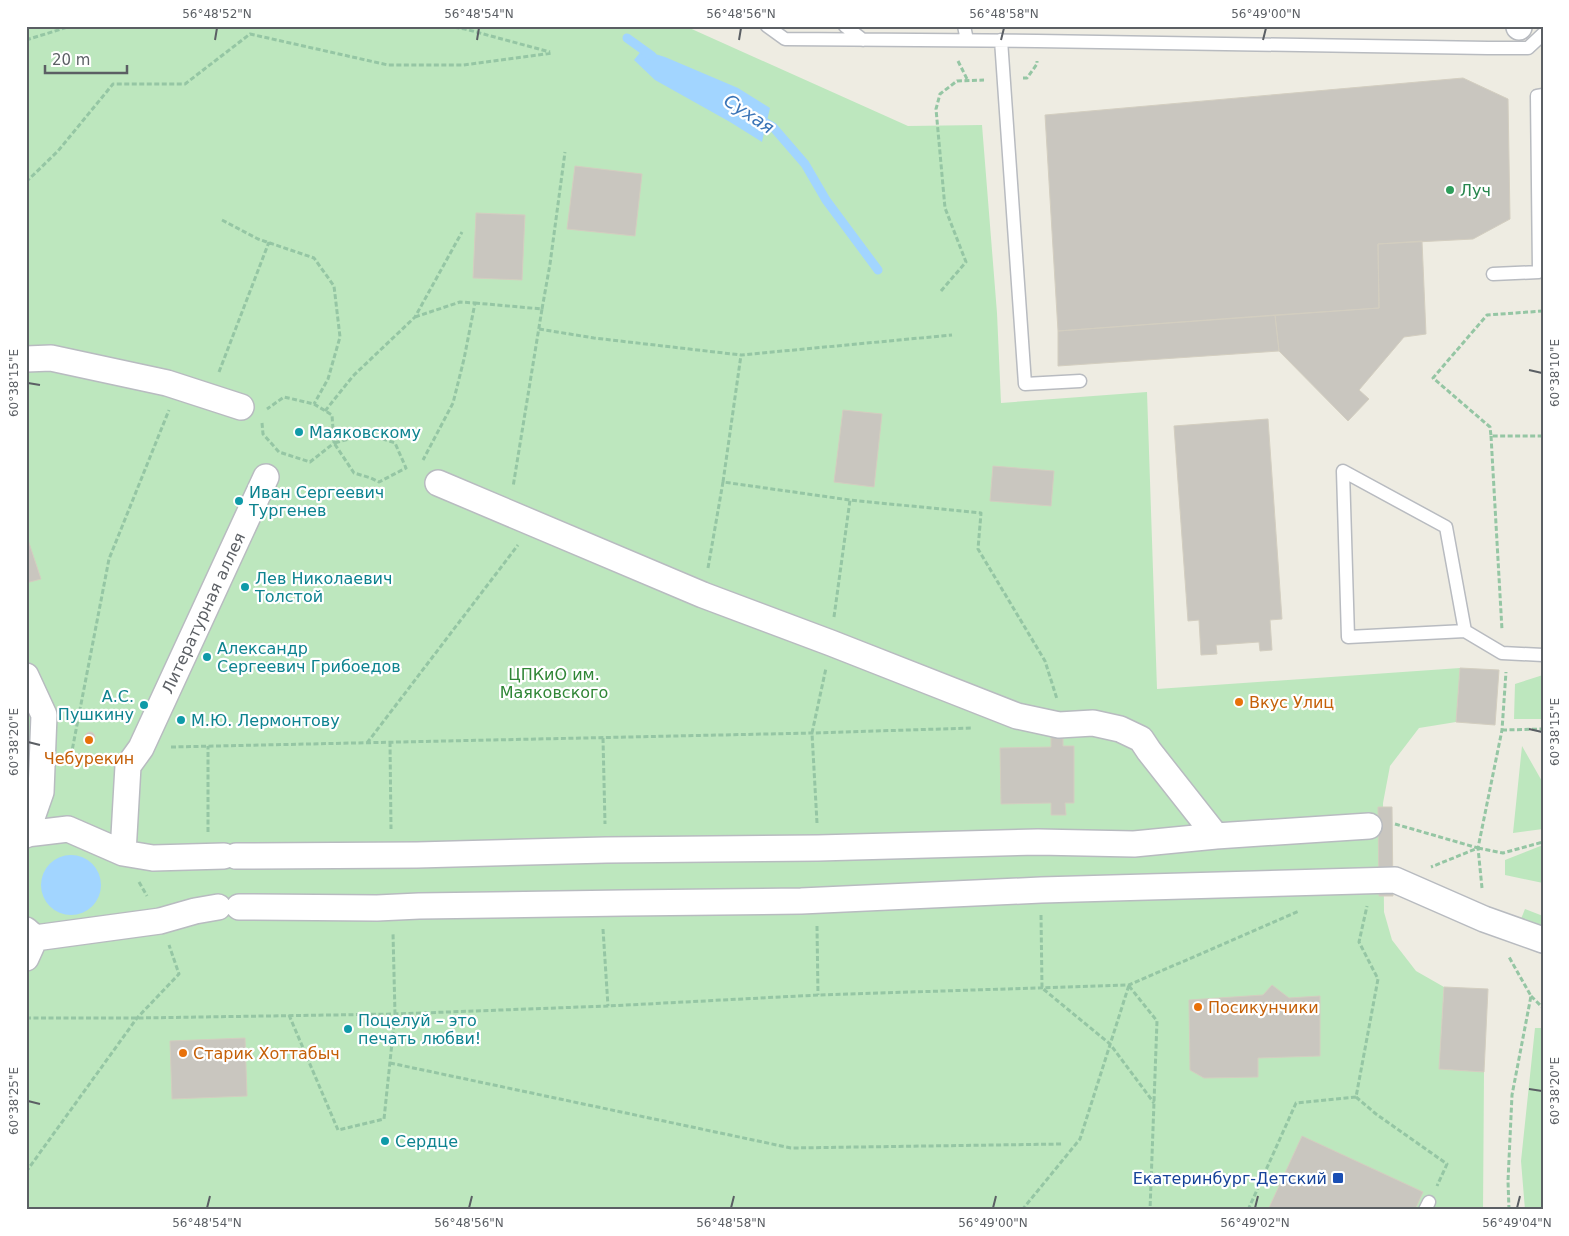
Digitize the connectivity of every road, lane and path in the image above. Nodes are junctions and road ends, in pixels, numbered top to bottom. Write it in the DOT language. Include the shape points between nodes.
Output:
graph roads {
  1 [pos="71,26"];
  2 [pos="447,26"];
  3 [pos="767,26"];
  4 [pos="845,26"];
  5 [pos="964,26"];
  6 [pos="1543,34"];
  7 [pos="26,40"];
  8 [pos="863,40"];
  9 [pos="966,40"];
  10 [pos="1002,40"];
  11 [pos="1543,94"];
  12 [pos="936,109"];
  13 [pos="565,152"];
  14 [pos="26,182"];
  15 [pos="222,220"];
  16 [pos="462,232"];
  17 [pos="269,242"];
  18 [pos="1493,274"];
  19 [pos="941,291"];
  20 [pos="475,303"];
  21 [pos="542,309"];
  22 [pos="1543,311"];
  23 [pos="415,317"];
  24 [pos="539,328"];
  25 [pos="952,335"];
  26 [pos="741,355"];
  27 [pos="26,359"];
  28 [pos="1080,381"];
  29 [pos="178,386"];
  30 [pos="210,396"];
  31 [pos="314,404"];
  32 [pos="251,409"];
  33 [pos="325,411"];
  34 [pos="262,420"];
  35 [pos="1490,436"];
  36 [pos="1543,436"];
  37 [pos="334,443"];
  38 [pos="421,464"];
  39 [pos="266,478"];
  40 [pos="723,482"];
  41 [pos="438,483"];
  42 [pos="510,513"];
  43 [pos="535,523"];
  44 [pos="703,595"];
  45 [pos="1465,631"];
  46 [pos="1505,654"];
  47 [pos="1543,655"];
  48 [pos="26,676"];
  49 [pos="1059,725"];
  50 [pos="980,728"];
  51 [pos="1543,729"];
  52 [pos="1502,730"];
  53 [pos="812,733"];
  54 [pos="603,738"];
  55 [pos="390,742"];
  56 [pos="367,743"];
  57 [pos="208,746"];
  58 [pos="140,748"];
  59 [pos="71,758"];
  60 [pos="1395,824"];
  61 [pos="1369,826"];
  62 [pos="26,834"];
  63 [pos="1216,836"];
  64 [pos="1543,842"];
  65 [pos="818,848"];
  66 [pos="1478,848"];
  67 [pos="606,850"];
  68 [pos="123,853"];
  69 [pos="392,854"];
  70 [pos="223,857"];
  71 [pos="1383,881"];
  72 [pos="1041,890"];
  73 [pos="817,901"];
  74 [pos="602,904"];
  75 [pos="393,908"];
  76 [pos="1303,909"];
  77 [pos="1484,919"];
  78 [pos="1543,940"];
  79 [pos="29,942"];
  80 [pos="1507,954"];
  81 [pos="1129,985"];
  82 [pos="1042,988"];
  83 [pos="818,995"];
  84 [pos="1531,996"];
  85 [pos="608,1006"];
  86 [pos="1543,1008"];
  87 [pos="394,1014"];
  88 [pos="289,1015"];
  89 [pos="26,1018"];
  90 [pos="137,1018"];
  91 [pos="1110,1044"];
  92 [pos="390,1063"];
  93 [pos="1356,1097"];
  94 [pos="1154,1103"];
  95 [pos="1062,1144"];
  96 [pos="26,1172"];
  97 [pos="1427,1206"];
  98 [pos="1022,1210"];
  99 [pos="1150,1210"];
  100 [pos="1248,1210"];
  101 [pos="1509,1210"];
  1 -- 7 [label="path"];
  2 -- 14 [label="path" via="553,53 463,64 388,65 250,34 185,84 113,84 58,151"];
  3 -- 8 [label="lane" via="785,39"];
  4 -- 8 [label="lane"];
  5 -- 9 [label="lane"];
  6 -- 10 [label="lane" via="1528,48"];
  8 -- 9 [label="lane"];
  9 -- 10 [label="lane"];
  10 -- 28 [label="lane" via="1025,384"];
  11 -- 18 [label="lane" via="1537,96 1539,272"];
  12 -- 19 [label="path" via="945,208 966,262"];
  13 -- 21 [label="path"];
  15 -- 17 [label="path"];
  16 -- 23 [label="path"];
  17 -- 30 [label="path"];
  17 -- 31 [label="path" via="314,258 334,286 340,338 328,378"];
  20 -- 21 [label="path"];
  20 -- 23 [label="path" via="460,302"];
  20 -- 38 [label="path" via="453,403"];
  21 -- 24 [label="path"];
  22 -- 35 [label="path" via="1487,315 1433,378 1490,427"];
  23 -- 33 [label="path" via="353,376"];
  24 -- 26 [label="path" via="594,338"];
  24 -- 42 [label="path"];
  25 -- 26 [label="path"];
  26 -- 40 [label="path"];
  27 -- 29 [label="street" via="51,358"];
  29 -- 30 [label="street"];
  29 -- 59 [label="path" via="109,559"];
  30 -- 32 [label="street"];
  31 -- 32 [label="path" via="284,397"];
  31 -- 33 [label="path"];
  33 -- 37 [label="path" via="332,415"];
  34 -- 37 [label="path" via="264,434 279,452 310,462"];
  35 -- 36 [label="path"];
  35 -- 46 [label="path"];
  37 -- 37 [label="path" via="368,434 395,443 406,468 379,482 354,473"];
  39 -- 58 [label="street, Литературная аллея"];
  40 -- 44 [label="path"];
  40 -- 49 [label="path" via="850,500 981,513 978,549 1045,661 1058,704"];
  41 -- 42 [label="street"];
  42 -- 43 [label="street"];
  43 -- 44 [label="street"];
  43 -- 56 [label="path"];
  44 -- 49 [label="street" via="1017,716"];
  45 -- 45 [label="lane" via="1446,527 1343,471 1348,637"];
  45 -- 46 [label="lane"];
  46 -- 47 [label="lane"];
  46 -- 52 [label="path"];
  48 -- 62 [label="street" via="44,715 41,792"];
  49 -- 63 [label="street" via="1093,723 1120,729 1141,739"];
  50 -- 53 [label="path"];
  51 -- 52 [label="path"];
  52 -- 66 [label="path"];
  53 -- 54 [label="path"];
  53 -- 65 [label="path"];
  54 -- 55 [label="path"];
  54 -- 67 [label="path"];
  55 -- 56 [label="path"];
  55 -- 69 [label="path"];
  56 -- 57 [label="path"];
  57 -- 58 [label="path"];
  57 -- 70 [label="path"];
  58 -- 68 [label="street, Литературная аллея" via="128,766"];
  60 -- 66 [label="path"];
  61 -- 63 [label="street"];
  62 -- 68 [label="street" via="68,829"];
  63 -- 65 [label="street" via="1134,844 1038,842"];
  64 -- 66 [label="path" via="1503,853"];
  65 -- 67 [label="street"];
  66 -- 71 [label="path"];
  66 -- 77 [label="path"];
  67 -- 69 [label="street"];
  68 -- 70 [label="street" via="153,858"];
  69 -- 70 [label="street"];
  71 -- 72 [label="street"];
  71 -- 77 [label="street"];
  71 -- 93 [label="path" via="1359,942 1378,979"];
  72 -- 73 [label="street"];
  72 -- 82 [label="path"];
  73 -- 74 [label="street"];
  73 -- 83 [label="path"];
  74 -- 75 [label="street"];
  74 -- 85 [label="path"];
  75 -- 79 [label="street" via="229,907"];
  75 -- 87 [label="path"];
  76 -- 81 [label="path"];
  77 -- 78 [label="street"];
  80 -- 84 [label="path"];
  81 -- 82 [label="path"];
  81 -- 91 [label="path"];
  81 -- 94 [label="path" via="1157,1021"];
  82 -- 83 [label="path"];
  82 -- 91 [label="path"];
  83 -- 85 [label="path"];
  84 -- 86 [label="path"];
  84 -- 101 [label="path" via="1512,1094"];
  85 -- 87 [label="path"];
  87 -- 88 [label="path"];
  87 -- 92 [label="path"];
  88 -- 90 [label="path"];
  88 -- 92 [label="path" via="338,1130 384,1120"];
  89 -- 90 [label="path"];
  90 -- 96 [label="path"];
  91 -- 94 [label="path"];
  91 -- 98 [label="path" via="1080,1138"];
  92 -- 95 [label="path" via="791,1148"];
  93 -- 97 [label="path" via="1447,1164"];
  93 -- 100 [label="path" via="1296,1103"];
  94 -- 99 [label="path"];
}
